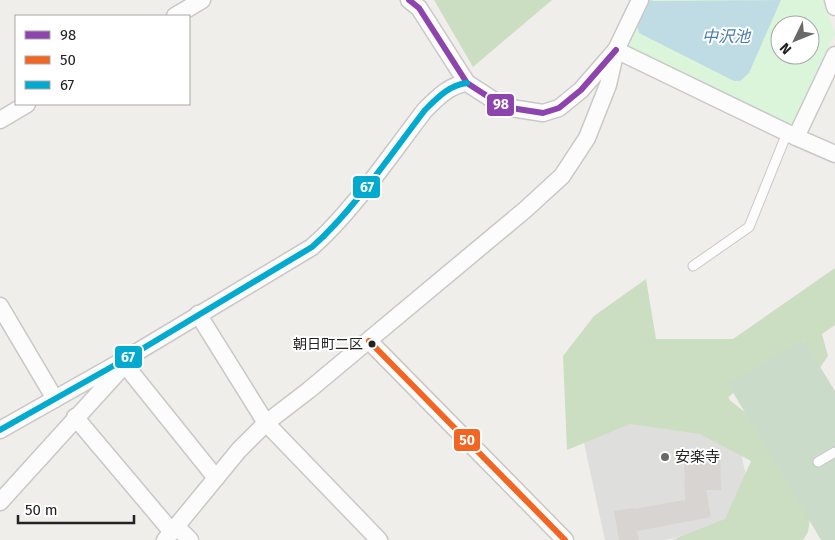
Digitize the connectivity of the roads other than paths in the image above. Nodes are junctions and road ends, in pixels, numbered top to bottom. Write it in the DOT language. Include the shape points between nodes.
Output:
graph roads {
  1 [pos="202,0"];
  2 [pos="640,0"];
  3 [pos="832,0"];
  4 [pos="415,3"];
  5 [pos="835,7"];
  6 [pos="177,15"];
  7 [pos="616,50"];
  8 [pos="835,55"];
  9 [pos="467,83"];
  10 [pos="25,105"];
  11 [pos="0,120"];
  12 [pos="791,135"];
  13 [pos="835,154"];
  14 [pos="694,266"];
  15 [pos="0,306"];
  16 [pos="198,314"];
  17 [pos="369,341"];
  18 [pos="122,361"];
  19 [pos="55,399"];
  20 [pos="75,417"];
  21 [pos="266,423"];
  22 [pos="0,430"];
  23 [pos="835,452"];
  24 [pos="818,462"];
  25 [pos="216,478"];
  26 [pos="0,502"];
  27 [pos="170,535"];
  28 [pos="190,540"];
  29 [pos="379,540"];
  30 [pos="565,540"];
  1 -- 6 [label="street"];
  2 -- 7 [label="street"];
  3 -- 5 [label="street"];
  4 -- 9 [label="street"];
  7 -- 9 [label="street" via="581,90 560,108 542,113 501,105"];
  7 -- 12 [label="street"];
  7 -- 17 [label="street" via="608,84 588,138 562,176"];
  8 -- 12 [label="street"];
  9 -- 16 [label="street" via="450,88 425,110 356,199 312,247"];
  10 -- 11 [label="street"];
  12 -- 13 [label="street"];
  12 -- 14 [label="lane" via="749,226"];
  15 -- 19 [label="street"];
  16 -- 18 [label="street"];
  16 -- 21 [label="street"];
  17 -- 21 [label="street"];
  17 -- 30 [label="street"];
  18 -- 19 [label="street"];
  18 -- 20 [label="street" via="118,372"];
  18 -- 25 [label="street"];
  19 -- 22 [label="street"];
  20 -- 26 [label="street"];
  20 -- 27 [label="street" via="167,526"];
  21 -- 25 [label="street"];
  21 -- 29 [label="street"];
  23 -- 24 [label="lane"];
  25 -- 27 [label="street"];
  27 -- 28 [label="street" via="182,532"];
}
